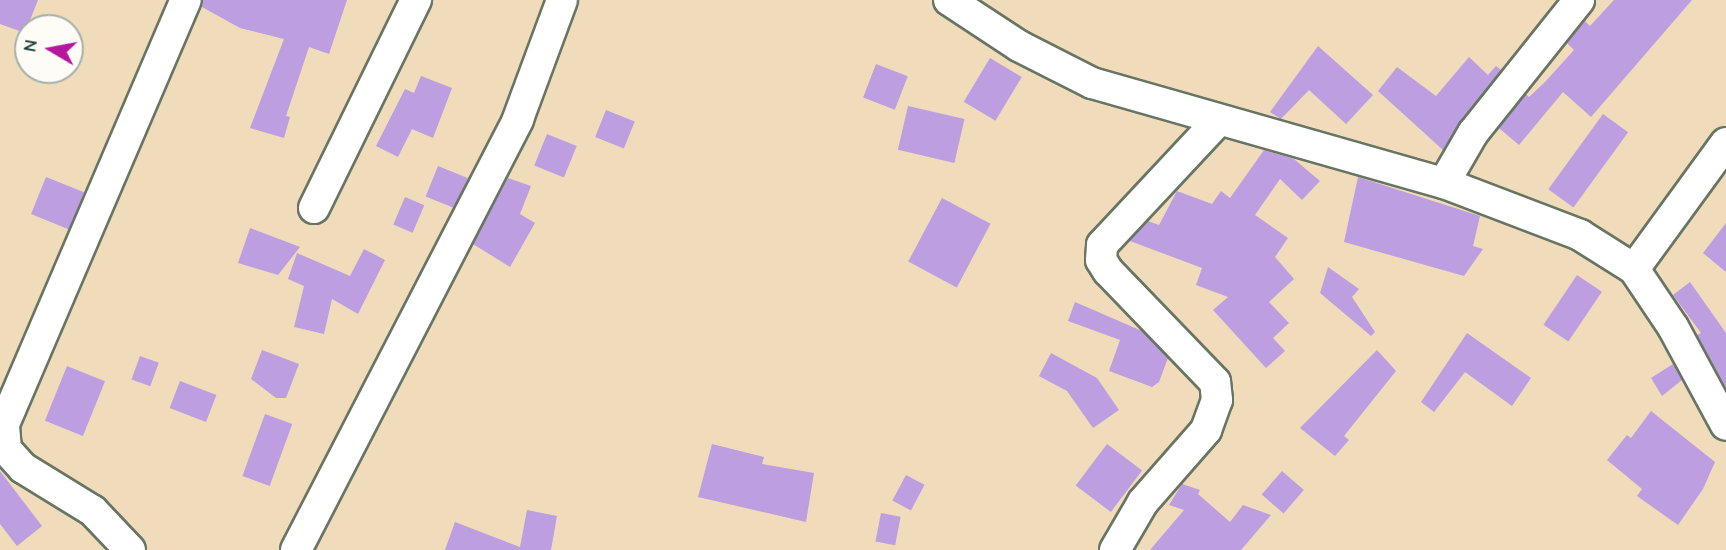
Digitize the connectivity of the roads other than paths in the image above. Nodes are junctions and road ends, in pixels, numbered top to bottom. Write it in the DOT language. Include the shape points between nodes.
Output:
graph roads {
  1 [pos="186,0"];
  2 [pos="416,0"];
  3 [pos="562,0"];
  4 [pos="1579,0"];
  5 [pos="958,2"];
  6 [pos="1218,121"];
  7 [pos="1726,143"];
  8 [pos="1444,183"];
  9 [pos="314,208"];
  10 [pos="1634,269"];
  11 [pos="1726,425"];
  12 [pos="130,550"];
  13 [pos="296,550"];
  14 [pos="1115,550"];
  1 -- 12 [label="street" via="4,424 6,449 23,468 93,511"];
  2 -- 9 [label="street"];
  3 -- 13 [label="street" via="518,119"];
  4 -- 8 [label="street" via="1473,133"];
  5 -- 6 [label="street" via="1058,68 1117,92"];
  6 -- 8 [label="street"];
  6 -- 14 [label="street" via="1102,245 1101,260 1108,271 1215,382 1217,400 1206,430 1143,502"];
  7 -- 10 [label="street"];
  8 -- 10 [label="street" via="1551,221"];
  10 -- 11 [label="street" via="1673,327"];
}
